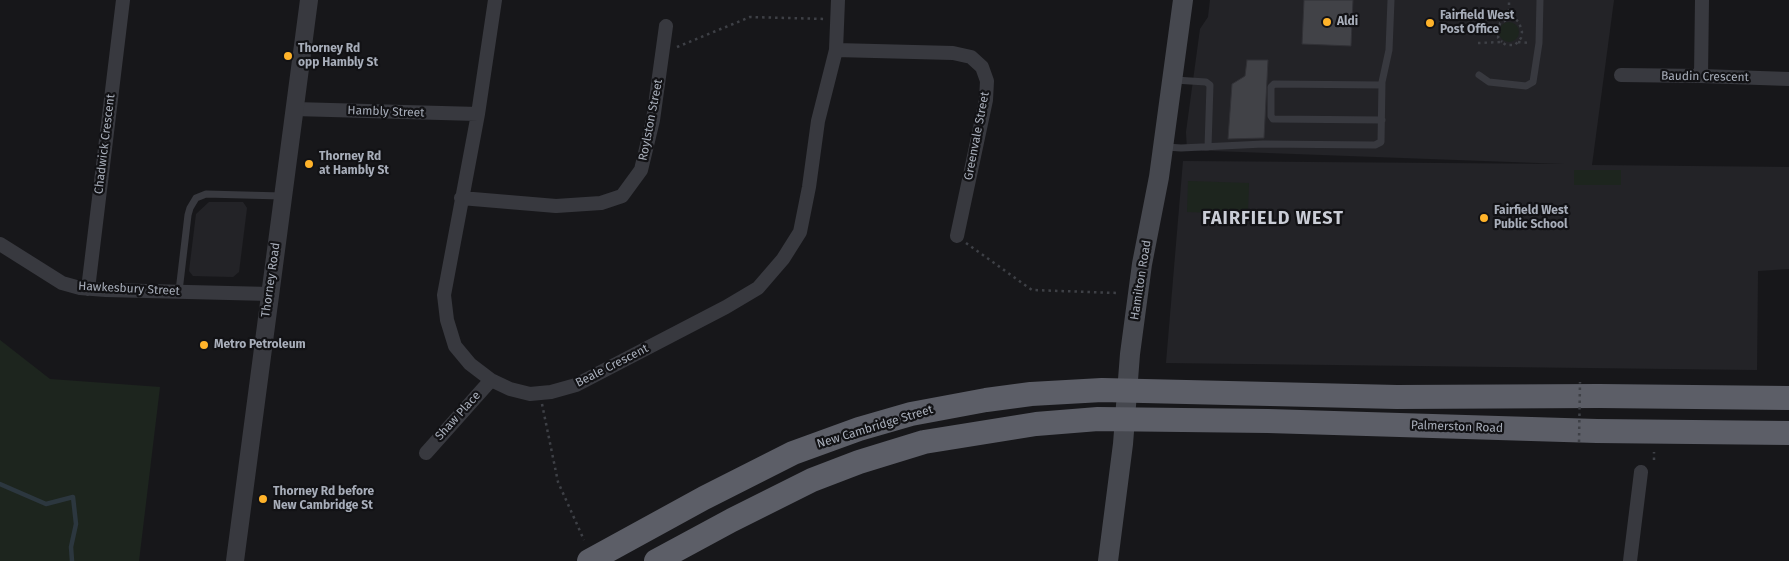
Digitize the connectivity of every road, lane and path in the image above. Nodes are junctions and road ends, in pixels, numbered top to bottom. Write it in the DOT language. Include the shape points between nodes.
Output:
graph roads {
  1 [pos="123,0"];
  2 [pos="309,0"];
  3 [pos="495,0"];
  4 [pos="838,0"];
  5 [pos="1183,0"];
  6 [pos="1391,0"];
  7 [pos="1509,0"];
  8 [pos="1540,0"];
  9 [pos="1702,0"];
  10 [pos="1509,19"];
  11 [pos="837,20"];
  12 [pos="666,26"];
  13 [pos="1502,42"];
  14 [pos="1478,43"];
  15 [pos="836,50"];
  16 [pos="662,53"];
  17 [pos="1479,75"];
  18 [pos="1622,75"];
  19 [pos="1701,76"];
  20 [pos="1789,79"];
  21 [pos="1172,80"];
  22 [pos="1382,85"];
  23 [pos="294,109"];
  24 [pos="478,114"];
  25 [pos="1382,120"];
  26 [pos="1163,146"];
  27 [pos="1208,147"];
  28 [pos="283,196"];
  29 [pos="461,198"];
  30 [pos="957,236"];
  31 [pos="0,244"];
  32 [pos="88,289"];
  33 [pos="179,291"];
  34 [pos="1117,293"];
  35 [pos="270,294"];
  36 [pos="491,380"];
  37 [pos="1580,382"];
  38 [pos="1127,390"];
  39 [pos="540,393"];
  40 [pos="1789,398"];
  41 [pos="1126,420"];
  42 [pos="1789,433"];
  43 [pos="1579,442"];
  44 [pos="1654,452"];
  45 [pos="426,453"];
  46 [pos="1654,460"];
  47 [pos="1641,472"];
  48 [pos="586,550"];
  49 [pos="235,561"];
  50 [pos="656,561"];
  51 [pos="1108,561"];
  52 [pos="1630,561"];
  1 -- 32 [label="street, Chadwick Crescent"];
  2 -- 23 [label="street, Thorney Road"];
  3 -- 24 [label="street, Beale Crescent"];
  4 -- 11 [label="street, Beale Crescent"];
  5 -- 21 [label="main road, Hamilton Road"];
  6 -- 22 [label="lane" via="1389,50"];
  7 -- 10 [label="path"];
  8 -- 17 [label="lane" via="1539,43 1533,82 1526,86 1489,82"];
  9 -- 19 [label="street"];
  10 -- 13 [label="path" via="1500,23 1498,38"];
  10 -- 13 [label="path" via="1520,22 1521,38 1515,45"];
  11 -- 15 [label="street, Beale Crescent"];
  11 -- 16 [label="path" via="750,17"];
  12 -- 16 [label="street, Roylston Street"];
  13 -- 14 [label="path"];
  15 -- 30 [label="street, Greenvale Street" via="953,53 971,57 982,67 987,81 986,100"];
  15 -- 39 [label="street, Beale Crescent" via="818,121 800,232 783,259 758,288 576,385"];
  16 -- 29 [label="street, Roylston Street" via="653,120 641,170 622,196 601,203 556,206"];
  18 -- 19 [label="street, Baudin Crescent"];
  19 -- 20 [label="street, Baudin Crescent"];
  21 -- 26 [label="main road, Hamilton Road"];
  21 -- 27 [label="lane" via="1210,85"];
  22 -- 25 [label="lane"];
  22 -- 25 [label="lane" via="1274,84 1271,87 1271,116 1274,119"];
  23 -- 24 [label="street, Hambly Street"];
  23 -- 28 [label="street, Thorney Road"];
  24 -- 29 [label="street, Beale Crescent"];
  25 -- 27 [label="lane" via="1381,142 1375,145"];
  26 -- 27 [label="lane"];
  26 -- 38 [label="main road, Hamilton Road" via="1142,264"];
  28 -- 33 [label="lane" via="206,194 196,198 188,215"];
  28 -- 35 [label="street, Thorney Road"];
  29 -- 36 [label="street, Beale Crescent" via="444,295 447,320 455,346 470,364"];
  30 -- 34 [label="path" via="1032,290"];
  31 -- 32 [label="street, Hawkesbury Street" via="62,282"];
  32 -- 33 [label="street, Hawkesbury Street"];
  33 -- 35 [label="street, Hawkesbury Street"];
  35 -- 49 [label="street, Thorney Road"];
  36 -- 39 [label="street, Beale Crescent" via="510,389"];
  36 -- 45 [label="street, Shaw Place"];
  37 -- 43 [label="path, bridge"];
  38 -- 40 [label="highway" via="1397,397"];
  38 -- 41 [label="main road, Hamilton Road"];
  38 -- 48 [label="highway, New Cambridge Street" via="1060,391 986,400 911,414 860,429 793,454"];
  39 -- 48 [label="path" via="558,482"];
  41 -- 42 [label="highway, Palmerston Road"];
  41 -- 50 [label="highway" via="1036,424 904,447 812,480"];
  41 -- 51 [label="main road, Hamilton Road"];
  44 -- 46 [label="path"];
  47 -- 52 [label="street"];
}
